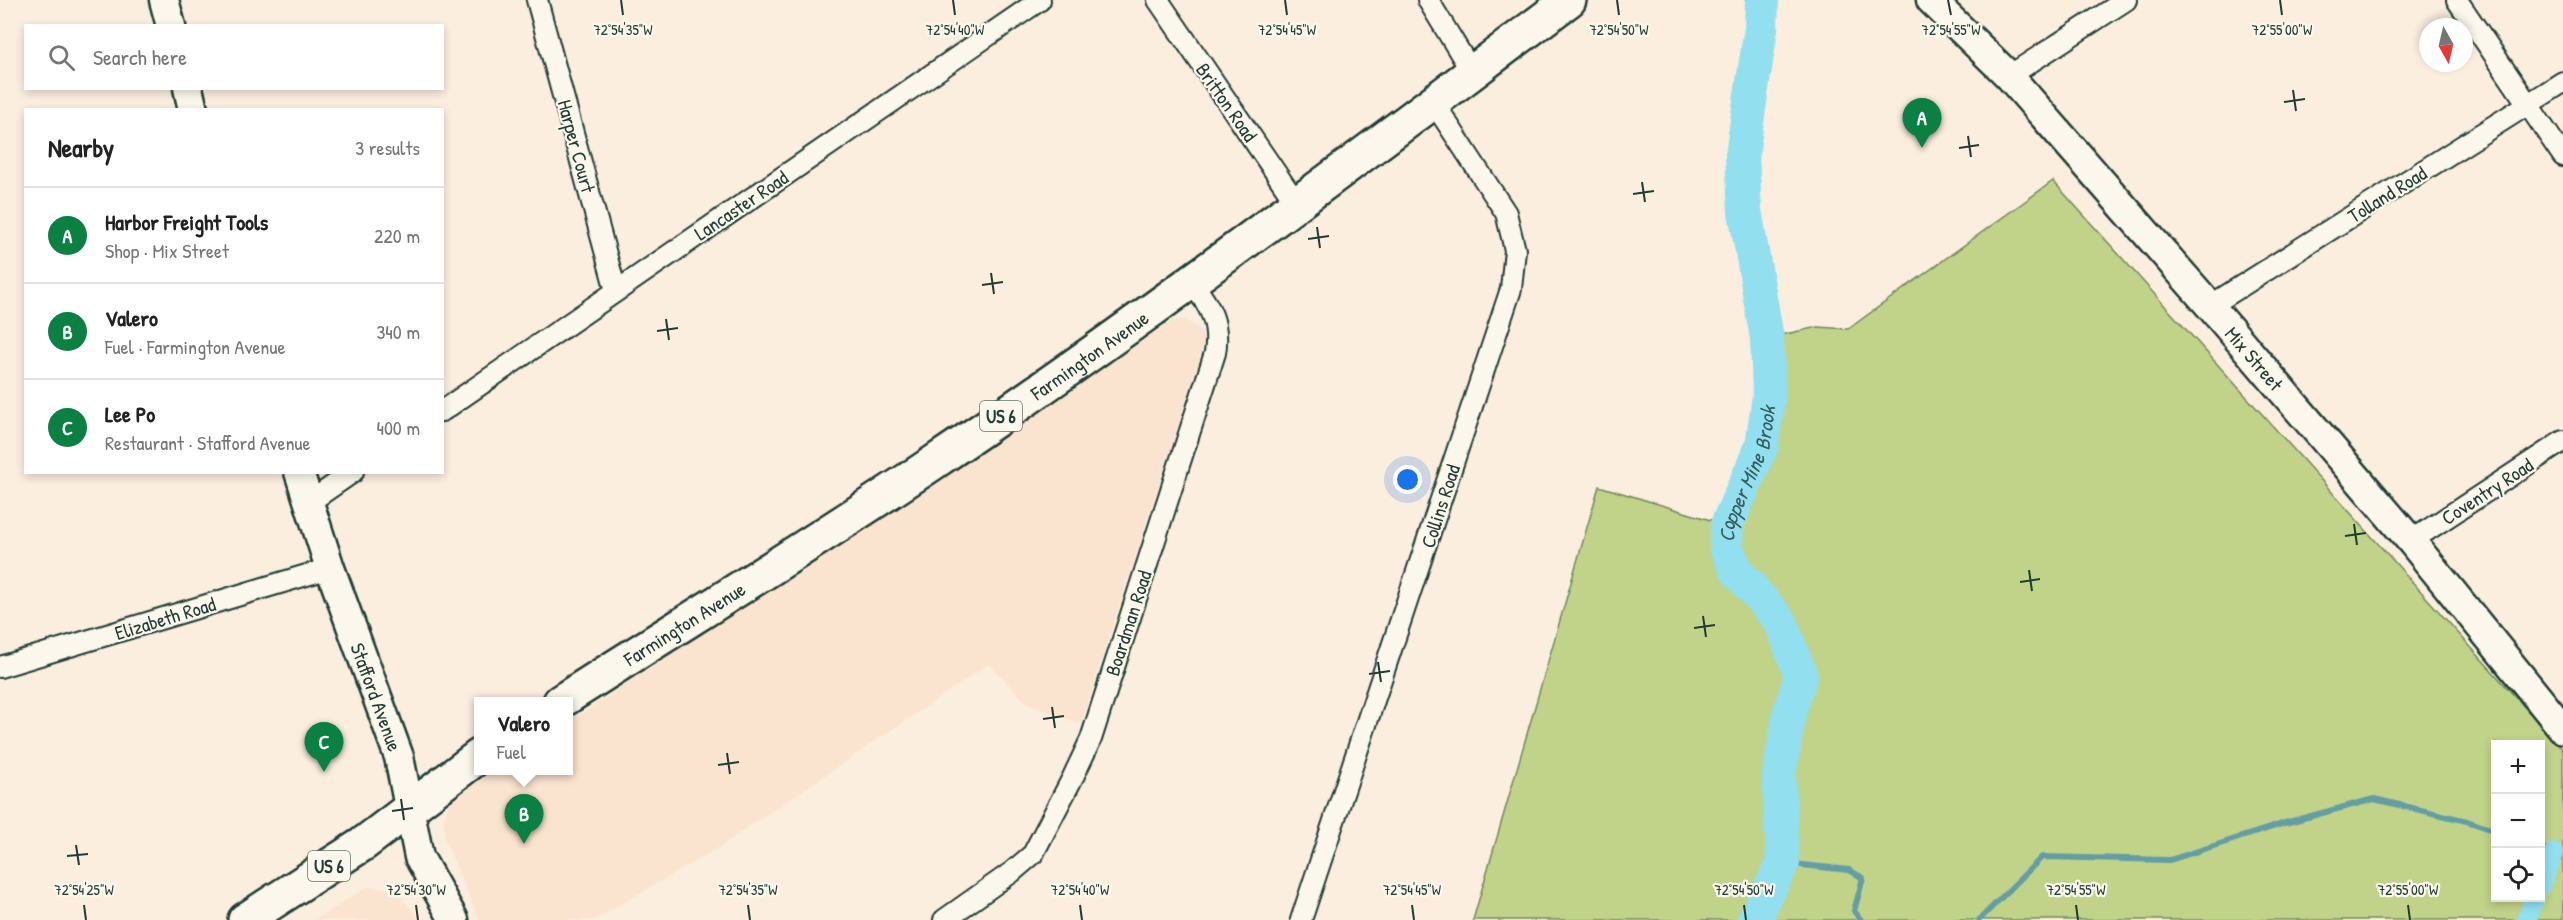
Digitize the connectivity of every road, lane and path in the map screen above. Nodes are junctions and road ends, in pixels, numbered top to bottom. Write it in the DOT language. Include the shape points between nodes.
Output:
graph roads {
  1 [pos="164,0"];
  2 [pos="537,0"];
  3 [pos="1040,0"];
  4 [pos="1158,0"];
  5 [pos="1428,0"];
  6 [pos="1569,0"];
  7 [pos="1931,0"];
  8 [pos="2126,0"];
  9 [pos="2457,0"];
  10 [pos="170,24"];
  11 [pos="1473,74"];
  12 [pos="2009,76"];
  13 [pos="2563,82"];
  14 [pos="189,90"];
  15 [pos="1434,103"];
  16 [pos="2529,105"];
  17 [pos="193,108"];
  18 [pos="2563,156"];
  19 [pos="1297,204"];
  20 [pos="1192,283"];
  21 [pos="616,291"];
  22 [pos="2210,306"];
  23 [pos="444,410"];
  24 [pos="2563,441"];
  25 [pos="300,474"];
  26 [pos="350,474"];
  27 [pos="308,503"];
  28 [pos="2411,541"];
  29 [pos="330,568"];
  30 [pos="0,667"];
  31 [pos="568,697"];
  32 [pos="2563,729"];
  33 [pos="474,760"];
  34 [pos="410,808"];
  35 [pos="245,920"];
  36 [pos="454,920"];
  37 [pos="944,920"];
  38 [pos="1301,920"];
  1 -- 10 [label="main road"];
  2 -- 21 [label="street, Harper Court"];
  3 -- 21 [label="street, Lancaster Road"];
  4 -- 19 [label="street, Britton Road"];
  5 -- 11 [label="street"];
  6 -- 11 [label="highway, Farmington Avenue / US 6"];
  7 -- 12 [label="main road, Mix Street"];
  8 -- 12 [label="street"];
  9 -- 16 [label="street"];
  11 -- 15 [label="highway, Farmington Avenue / US 6"];
  12 -- 22 [label="main road, Mix Street"];
  13 -- 16 [label="street, Tolland Road"];
  14 -- 17 [label="main road"];
  15 -- 19 [label="highway, Farmington Avenue / US 6"];
  15 -- 38 [label="street, Collins Road" via="1506,213 1515,250 1512,278"];
  16 -- 18 [label="street"];
  16 -- 22 [label="street, Tolland Road"];
  19 -- 20 [label="highway, Farmington Avenue / US 6"];
  20 -- 31 [label="highway, Farmington Avenue / US 6" via="843,523"];
  20 -- 37 [label="street, Boardman Road" via="1214,313 1218,339 1215,353 1091,739 1033,854"];
  21 -- 23 [label="street, Lancaster Road"];
  22 -- 28 [label="main road, Mix Street"];
  24 -- 28 [label="street, Coventry Road"];
  25 -- 27 [label="main road, Stafford Avenue"];
  26 -- 27 [label="street"];
  27 -- 29 [label="main road, Stafford Avenue"];
  28 -- 32 [label="main road, Mix Street"];
  29 -- 30 [label="street, Elizabeth Road"];
  29 -- 34 [label="main road, Stafford Avenue" via="399,757"];
  33 -- 34 [label="highway, US 6"];
  34 -- 35 [label="highway, US 6" via="363,844"];
  34 -- 36 [label="main road, Stafford Avenue" via="419,857"];
}
